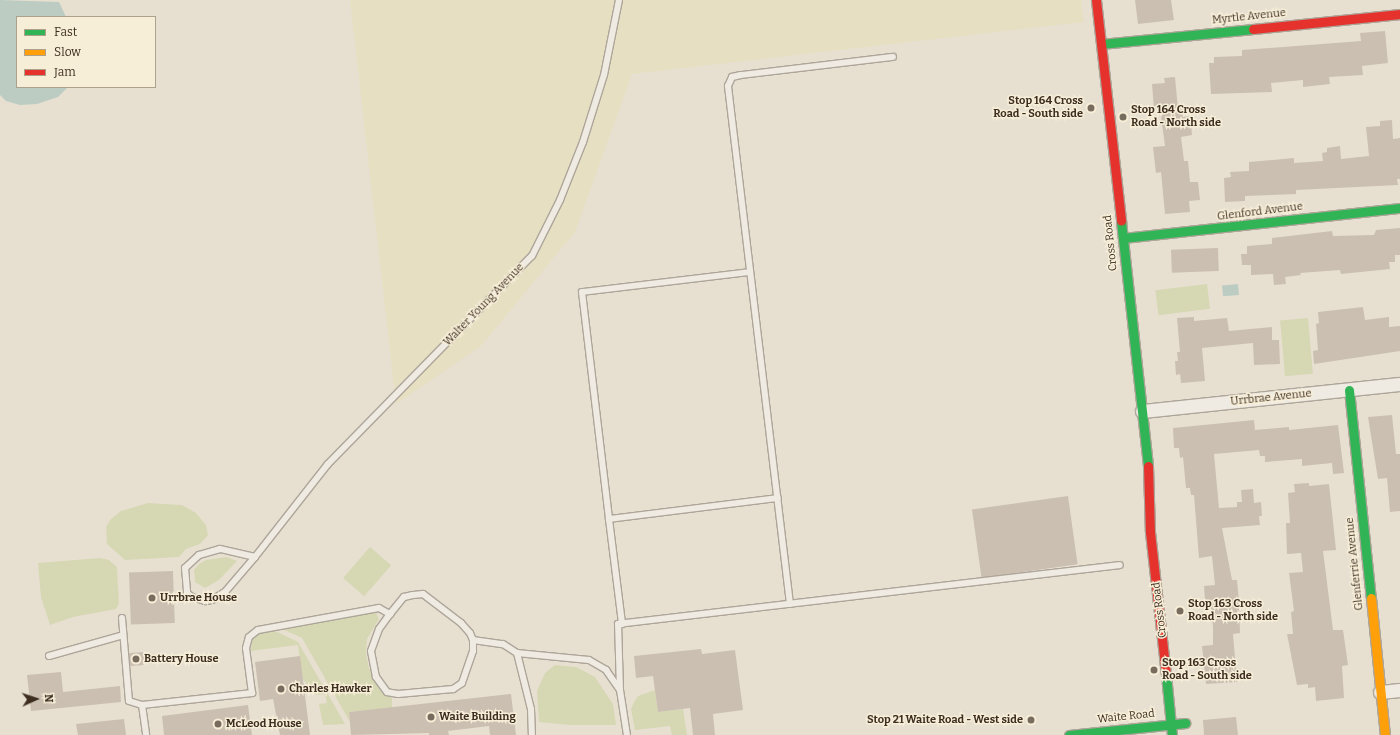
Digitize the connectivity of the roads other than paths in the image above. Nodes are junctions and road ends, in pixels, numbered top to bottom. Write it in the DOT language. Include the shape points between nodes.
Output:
graph roads {
  1 [pos="619,0"];
  2 [pos="1096,0"];
  3 [pos="1400,14"];
  4 [pos="1101,44"];
  5 [pos="893,57"];
  6 [pos="1400,208"];
  7 [pos="1122,238"];
  8 [pos="750,272"];
  9 [pos="1400,384"];
  10 [pos="1348,390"];
  11 [pos="1142,411"];
  12 [pos="1150,484"];
  13 [pos="778,498"];
  14 [pos="609,519"];
  15 [pos="1160,527"];
  16 [pos="255,557"];
  17 [pos="1120,565"];
  18 [pos="790,604"];
  19 [pos="390,614"];
  20 [pos="122,618"];
  21 [pos="622,624"];
  22 [pos="123,635"];
  23 [pos="473,640"];
  24 [pos="517,653"];
  25 [pos="49,656"];
  26 [pos="620,690"];
  27 [pos="1400,690"];
  28 [pos="1380,692"];
  29 [pos="142,705"];
  30 [pos="1171,724"];
  31 [pos="146,735"];
  32 [pos="532,735"];
  33 [pos="627,735"];
  34 [pos="1069,735"];
  35 [pos="1172,735"];
  36 [pos="1187,735"];
  37 [pos="1385,735"];
  1 -- 16 [label="lane, Walter Young Avenue" via="604,75 583,142 560,200 532,256 328,464"];
  2 -- 4 [label="main road, Cross Road"];
  3 -- 4 [label="main road, Myrtle Avenue"];
  4 -- 7 [label="main road, Cross Road"];
  5 -- 8 [label="lane" via="732,77 728,86"];
  6 -- 7 [label="main road, Glenford Avenue"];
  7 -- 11 [label="main road, Cross Road"];
  8 -- 13 [label="lane"];
  8 -- 14 [label="lane" via="582,292"];
  9 -- 10 [label="street, Urrbrae Avenue"];
  10 -- 11 [label="street, Urrbrae Avenue"];
  10 -- 28 [label="main road, Glenferrie Avenue"];
  11 -- 12 [label="main road, Cross Road"];
  12 -- 15 [label="main road, Cross Road"];
  12 -- 30 [label="main road, Cross Road" via="1150,532"];
  13 -- 14 [label="lane"];
  13 -- 18 [label="lane"];
  14 -- 21 [label="lane"];
  16 -- 16 [label="lane, Walter Young Avenue" via="220,550 199,555 185,568 187,593 205,601 218,597"];
  17 -- 18 [label="lane"];
  18 -- 21 [label="lane"];
  19 -- 23 [label="lane" via="404,597 423,594 461,623"];
  19 -- 23 [label="lane" via="379,629 371,651 376,677 387,692 398,694 458,687 462,683 473,652"];
  19 -- 29 [label="lane" via="379,608 258,630 249,638 246,648 252,693"];
  20 -- 22 [label="lane"];
  21 -- 26 [label="lane" via="618,624"];
  22 -- 25 [label="lane"];
  22 -- 29 [label="lane" via="129,701"];
  23 -- 24 [label="lane" via="503,644"];
  24 -- 26 [label="lane" via="589,660 606,670"];
  24 -- 32 [label="lane" via="531,709"];
  26 -- 33 [label="lane"];
  27 -- 28 [label="street"];
  28 -- 37 [label="main road, Glenferrie Avenue"];
  29 -- 31 [label="lane"];
  30 -- 34 [label="main road, Waite Road"];
  30 -- 35 [label="main road, Cross Road"];
  30 -- 36 [label="main road, Waite Road" via="1185,719"];
}
